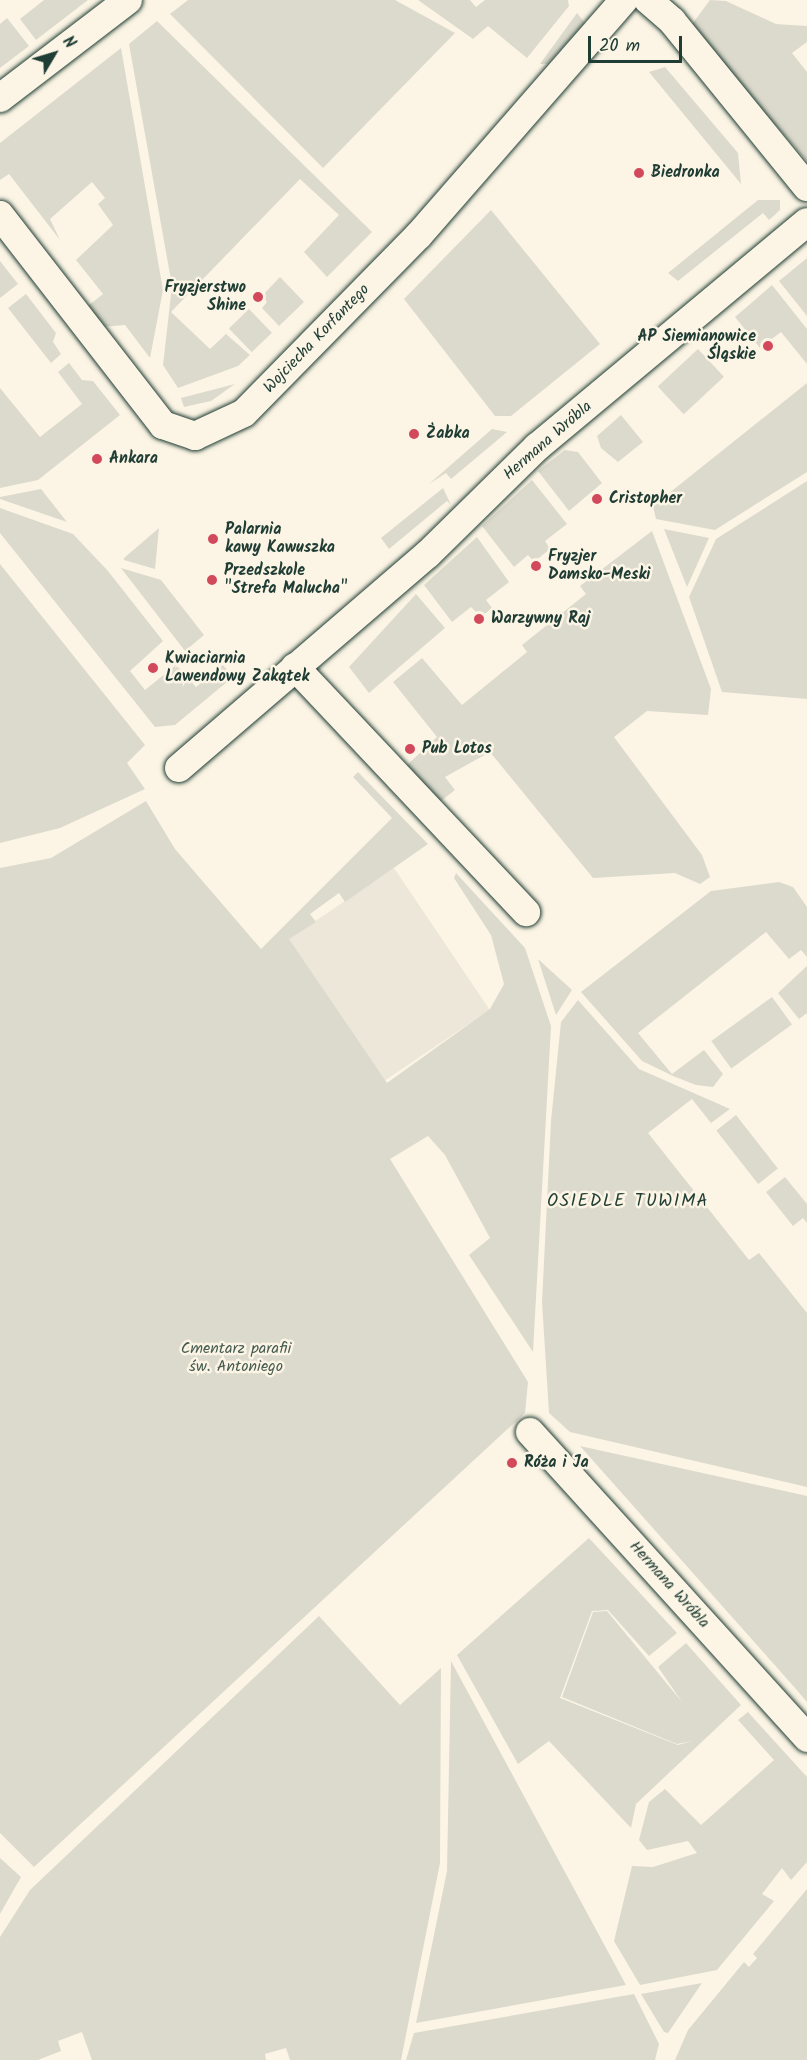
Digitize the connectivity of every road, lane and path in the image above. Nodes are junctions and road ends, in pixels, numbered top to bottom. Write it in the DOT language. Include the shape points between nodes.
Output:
graph roads {
  1 [pos="128,0"];
  2 [pos="624,0"];
  3 [pos="648,0"];
  4 [pos="0,99"];
  5 [pos="807,187"];
  6 [pos="0,215"];
  7 [pos="807,222"];
  8 [pos="295,667"];
  9 [pos="179,768"];
  10 [pos="526,912"];
  11 [pos="530,1432"];
  12 [pos="807,1738"];
  1 -- 4 [label="street"];
  2 -- 6 [label="street, Wojciecha Korfantego" via="419,235 244,413 195,436 163,425"];
  3 -- 5 [label="street" via="672,21"];
  7 -- 8 [label="street, Hermana Wróbla" via="537,447 428,554"];
  8 -- 9 [label="street, Hermana Wróbla"];
  8 -- 10 [label="street"];
  11 -- 12 [label="street, Hermana Wróbla"];
}
